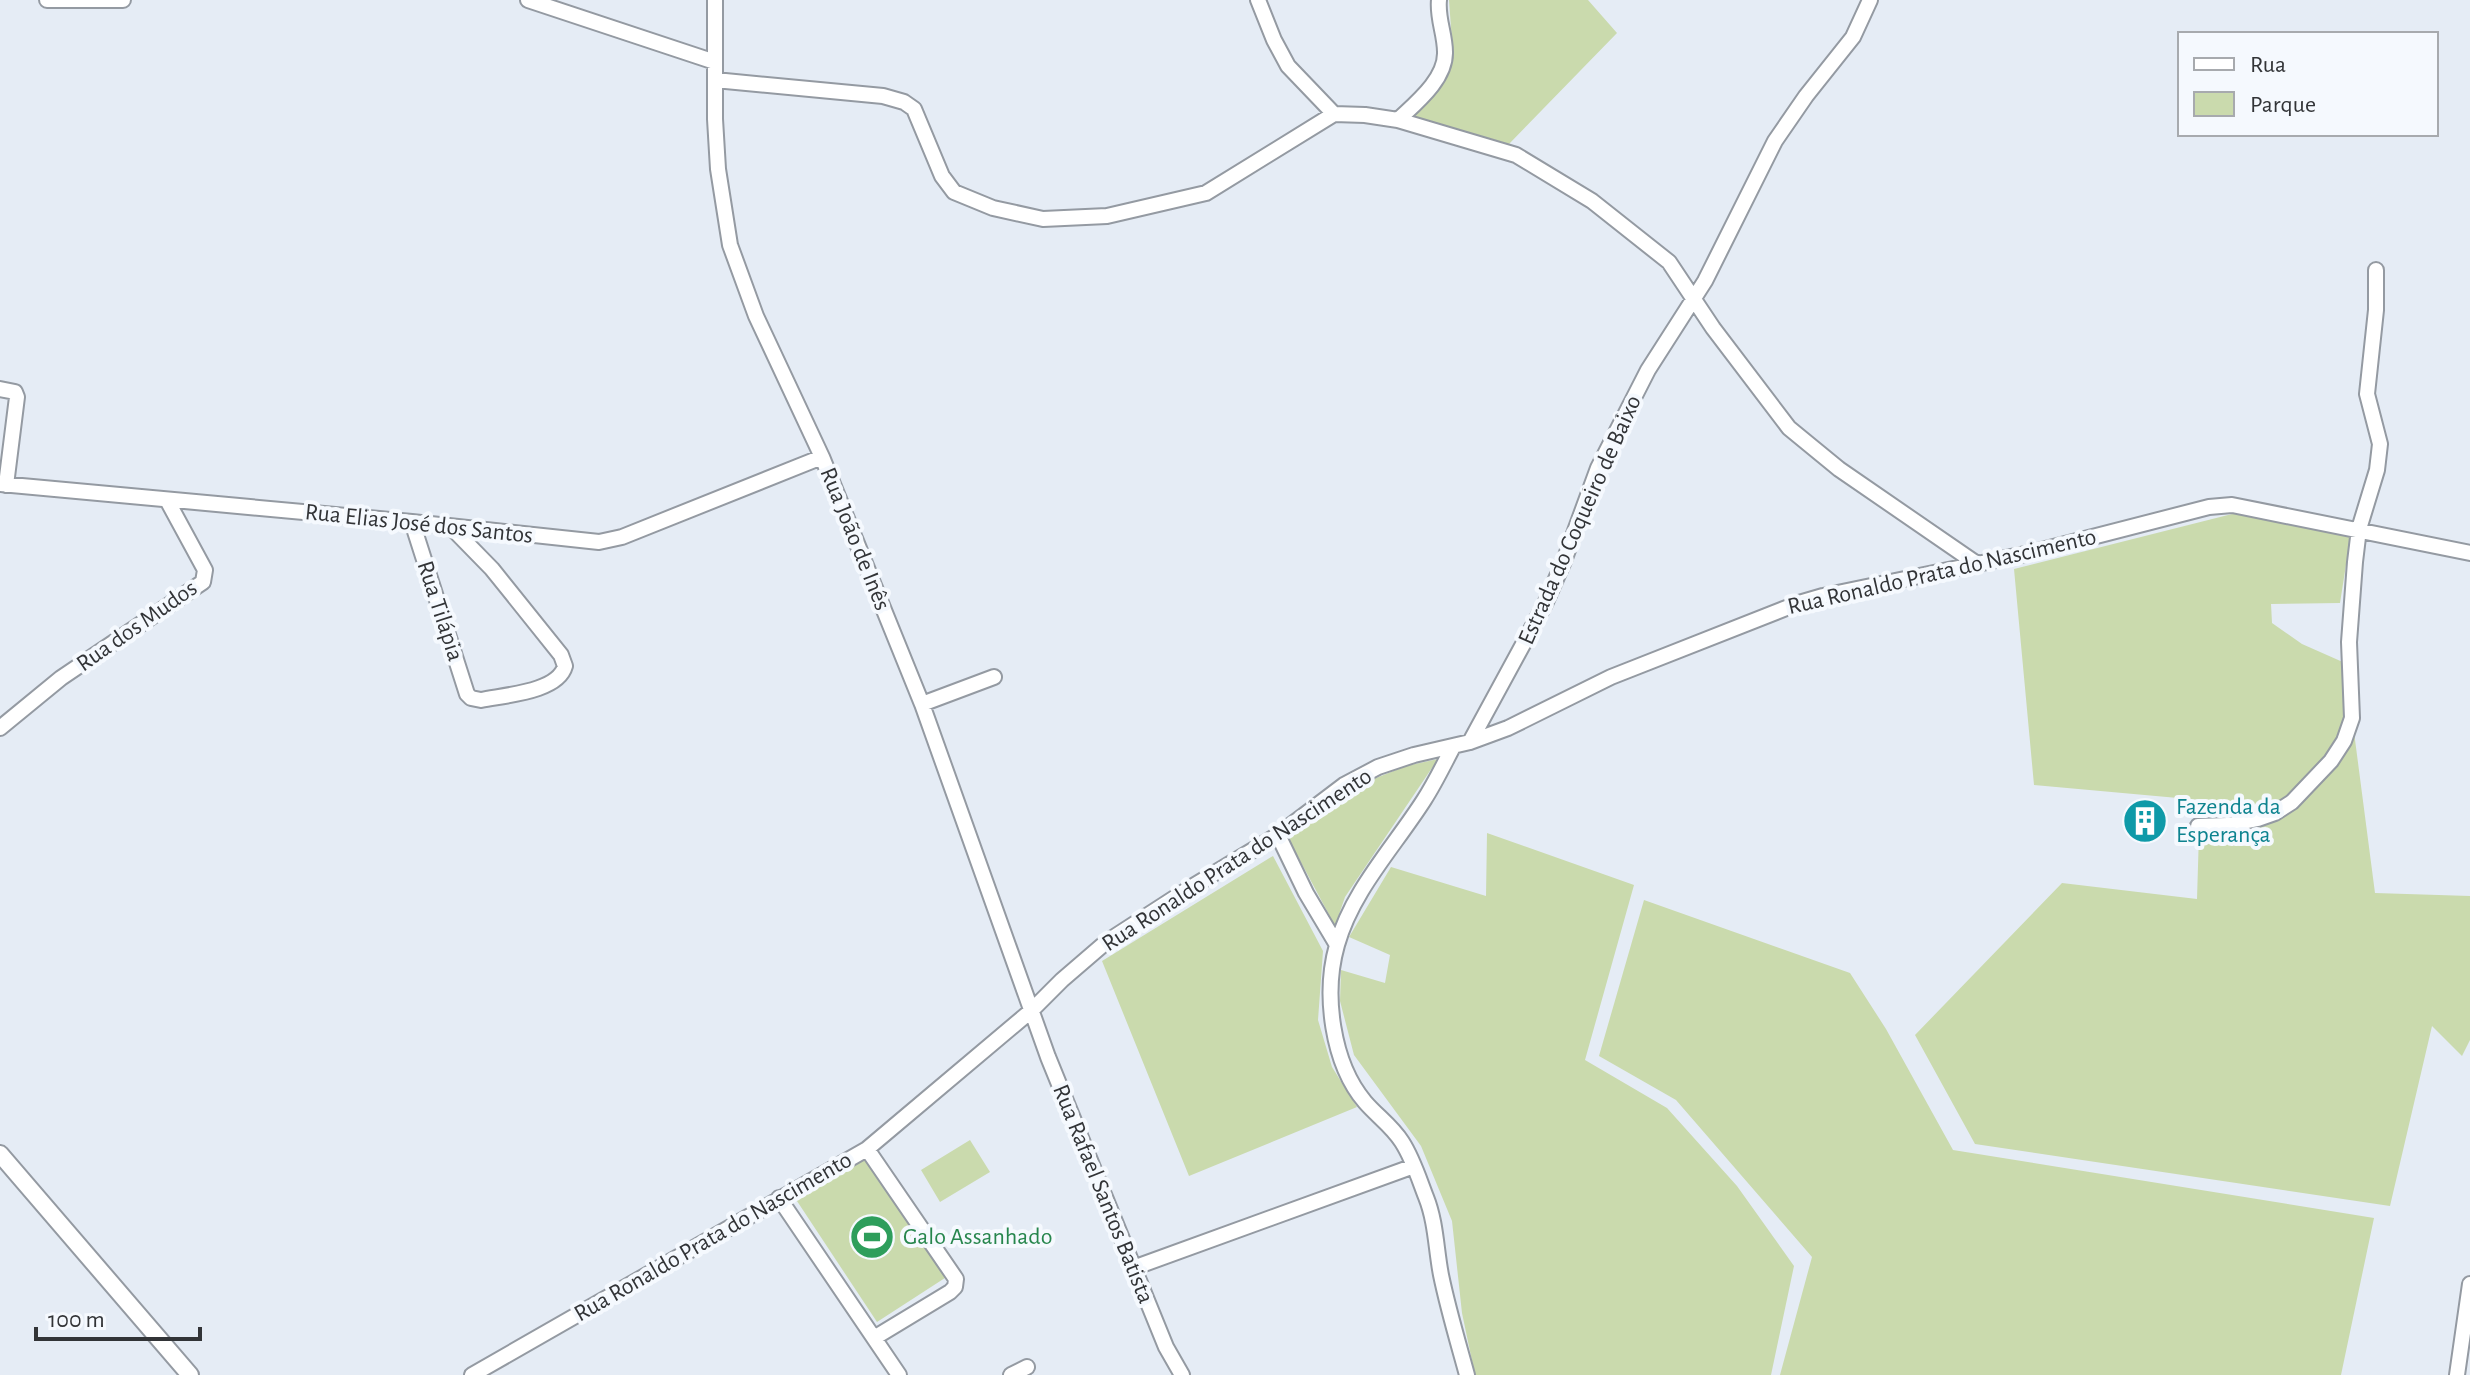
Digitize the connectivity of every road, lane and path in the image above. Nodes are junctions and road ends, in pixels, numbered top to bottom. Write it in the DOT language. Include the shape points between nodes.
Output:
graph roads {
  1 [pos="47,0"];
  2 [pos="123,0"];
  3 [pos="528,0"];
  4 [pos="715,0"];
  5 [pos="1258,0"];
  6 [pos="1439,0"];
  7 [pos="1870,0"];
  8 [pos="715,62"];
  9 [pos="715,80"];
  10 [pos="1334,114"];
  11 [pos="1398,120"];
  12 [pos="2376,270"];
  13 [pos="1693,299"];
  14 [pos="0,389"];
  15 [pos="822,457"];
  16 [pos="3,485"];
  17 [pos="167,500"];
  18 [pos="412,522"];
  19 [pos="450,526"];
  20 [pos="2359,529"];
  21 [pos="2470,553"];
  22 [pos="1977,564"];
  23 [pos="994,677"];
  24 [pos="922,704"];
  25 [pos="0,728"];
  26 [pos="1470,742"];
  27 [pos="1453,747"];
  28 [pos="2198,826"];
  29 [pos="1278,835"];
  30 [pos="1337,945"];
  31 [pos="1032,1010"];
  32 [pos="867,1149"];
  33 [pos="0,1154"];
  34 [pos="1414,1166"];
  35 [pos="779,1198"];
  36 [pos="1133,1268"];
  37 [pos="2470,1284"];
  38 [pos="874,1338"];
  39 [pos="1027,1367"];
  40 [pos="190,1375"];
  41 [pos="472,1375"];
  42 [pos="899,1375"];
  43 [pos="1011,1375"];
  44 [pos="1182,1375"];
  45 [pos="1467,1375"];
  46 [pos="2457,1375"];
  1 -- 2 [label="street"];
  3 -- 8 [label="street"];
  4 -- 8 [label="street, Rua João de Inês"];
  5 -- 10 [label="street" via="1288,66"];
  6 -- 11 [label="street" via="1443,66"];
  7 -- 13 [label="street, Estrada do Coqueiro de Baixo" via="1853,37 1775,141"];
  8 -- 9 [label="street, Rua João de Inês"];
  9 -- 10 [label="street" via="904,102 918,116 954,192 1043,219 1107,216 1206,193"];
  9 -- 15 [label="street, Rua João de Inês" via="718,169 730,245 756,316"];
  10 -- 11 [label="street"];
  11 -- 13 [label="street" via="1505,150 1571,186 1669,262"];
  12 -- 20 [label="street" via="2367,394 2380,444"];
  13 -- 22 [label="street" via="1789,428"];
  13 -- 26 [label="street, Estrada do Coqueiro de Baixo" via="1609,443 1545,604"];
  14 -- 16 [label="street" via="17,397"];
  15 -- 19 [label="street, Rua Elias José dos Santos" via="611,541"];
  15 -- 24 [label="street, Rua João de Inês"];
  16 -- 17 [label="street, Rua Elias José dos Santos"];
  17 -- 18 [label="street, Rua Elias José dos Santos"];
  17 -- 25 [label="street, Rua dos Mudos" via="205,570 203,582 61,678"];
  18 -- 19 [label="street, Rua Elias José dos Santos"];
  18 -- 19 [label="street, Rua Tilápia" via="467,694 481,700 557,681 565,661 561,655"];
  20 -- 21 [label="street, Rua Ronaldo Prata do Nascimento"];
  20 -- 22 [label="street, Rua Ronaldo Prata do Nascimento" via="2220,506"];
  20 -- 28 [label="street" via="2349,642 2354,708 2344,741 2310,785 2275,813 2243,823"];
  22 -- 26 [label="street, Rua Ronaldo Prata do Nascimento" via="1799,603 1611,677"];
  23 -- 24 [label="street"];
  24 -- 31 [label="street, Rua João de Inês"];
  26 -- 27 [label="street, Rua Ronaldo Prata do Nascimento"];
  27 -- 29 [label="street, Rua Ronaldo Prata do Nascimento" via="1378,767 1344,785"];
  27 -- 30 [label="street" via="1364,889"];
  29 -- 30 [label="street"];
  29 -- 31 [label="street, Rua Ronaldo Prata do Nascimento" via="1105,943"];
  30 -- 34 [label="street" via="1331,1006 1344,1062 1365,1102 1389,1124"];
  31 -- 32 [label="street, Rua Ronaldo Prata do Nascimento"];
  31 -- 36 [label="street, Rua Rafael Santos Batista"];
  32 -- 35 [label="street, Rua Ronaldo Prata do Nascimento"];
  32 -- 38 [label="street" via="956,1279 950,1292"];
  33 -- 40 [label="main road"];
  34 -- 36 [label="street"];
  34 -- 45 [label="street" via="1431,1213"];
  35 -- 38 [label="street"];
  35 -- 41 [label="street, Rua Ronaldo Prata do Nascimento"];
  36 -- 44 [label="street, Rua Rafael Santos Batista"];
  37 -- 46 [label="street"];
  38 -- 42 [label="street"];
  39 -- 43 [label="street"];
}
